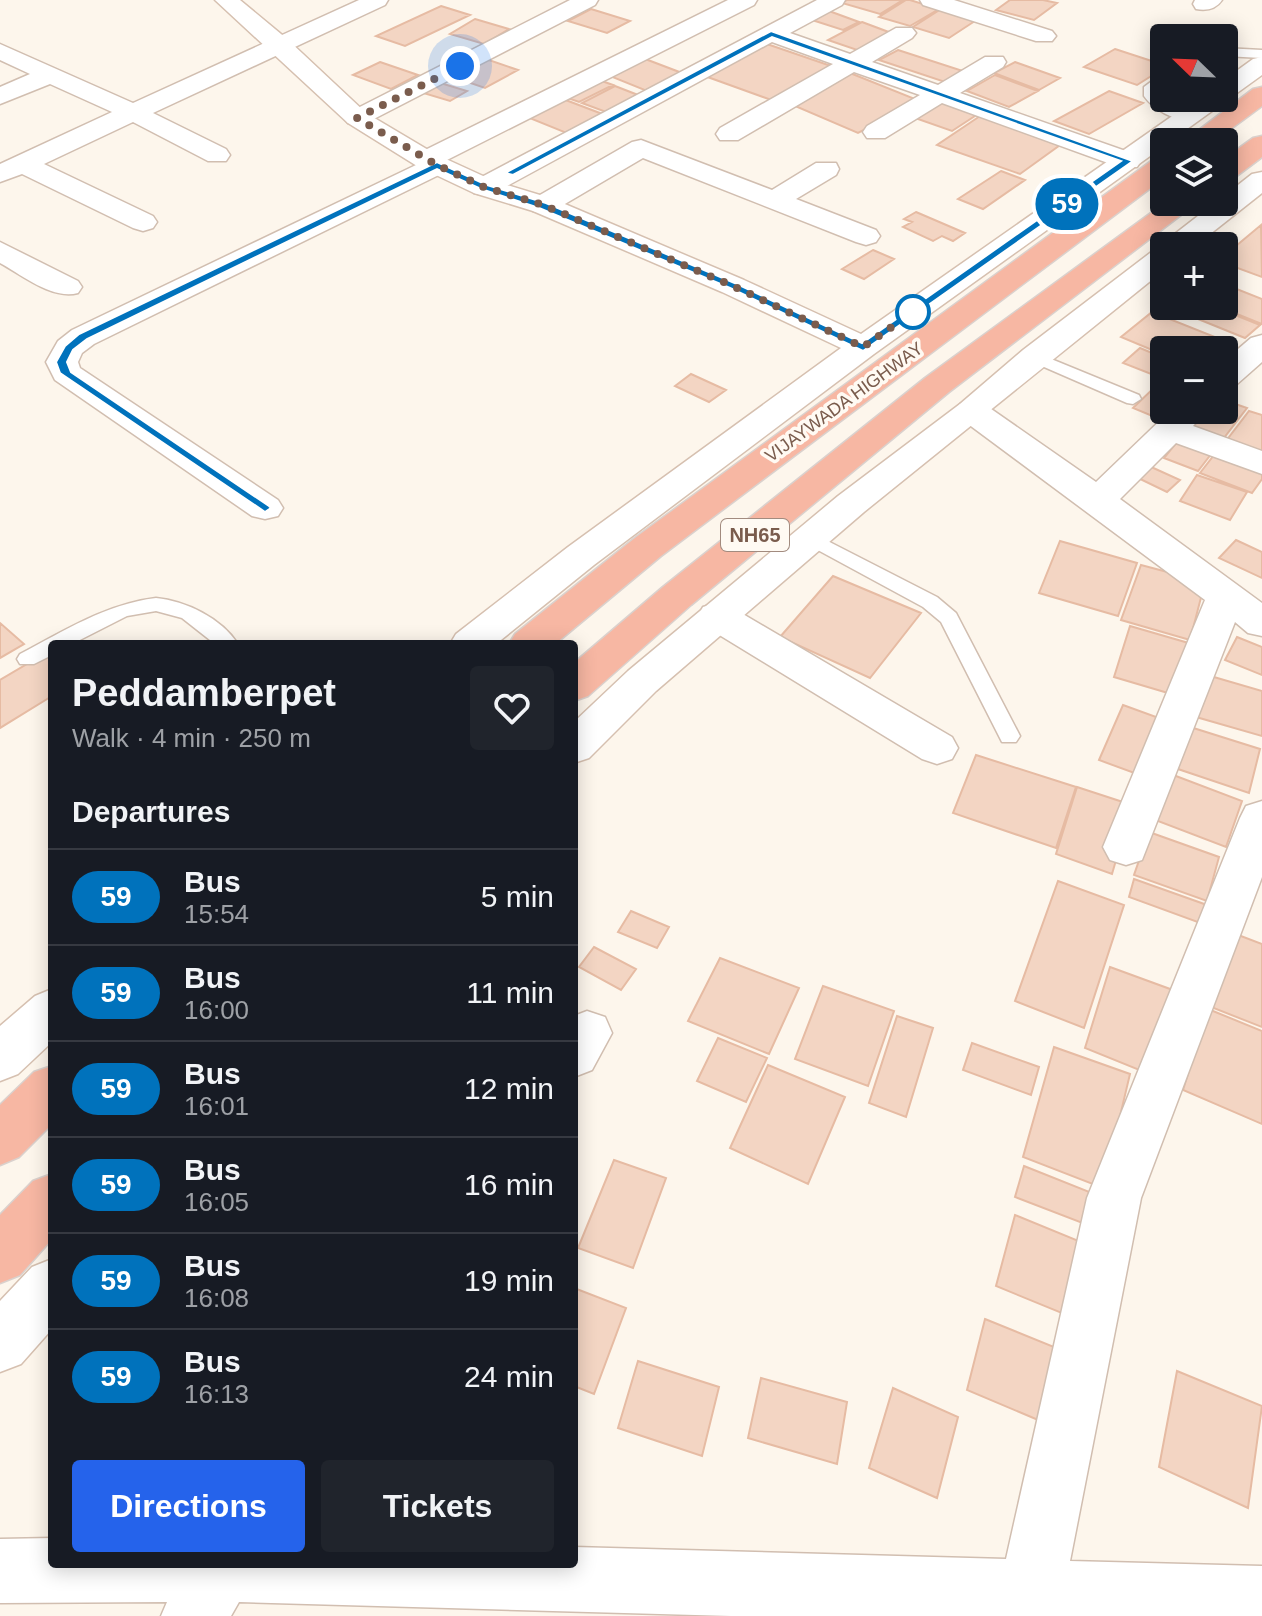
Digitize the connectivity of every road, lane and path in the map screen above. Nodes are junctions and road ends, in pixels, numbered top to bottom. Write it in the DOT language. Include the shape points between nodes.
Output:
graph roads {
  1 [pos="226,0"];
  2 [pos="377,0"];
  3 [pos="587,0"];
  4 [pos="746,0"];
  5 [pos="834,0"];
  6 [pos="931,0"];
  7 [pos="904,33"];
  8 [pos="771,34"];
  9 [pos="1044,36"];
  10 [pos="279,44"];
  11 [pos="0,51"];
  12 [pos="1238,53"];
  13 [pos="1262,54"];
  14 [pos="994,62"];
  15 [pos="852,64"];
  16 [pos="1262,64"];
  17 [pos="52,74"];
  18 [pos="1238,81"];
  19 [pos="938,94"];
  20 [pos="1262,94"];
  21 [pos="0,96"];
  22 [pos="132,112"];
  23 [pos="1174,112"];
  24 [pos="1194,112"];
  25 [pos="1187,117"];
  26 [pos="357,118"];
  27 [pos="1215,128"];
  28 [pos="876,132"];
  29 [pos="729,134"];
  30 [pos="1262,144"];
  31 [pos="217,155"];
  32 [pos="1128,161"];
  33 [pos="431,162"];
  34 [pos="1238,162"];
  35 [pos="12,169"];
  36 [pos="826,169"];
  37 [pos="1150,175"];
  38 [pos="1262,180"];
  39 [pos="484,187"];
  40 [pos="774,200"];
  41 [pos="543,205"];
  42 [pos="1165,216"];
  43 [pos="143,222"];
  44 [pos="1195,232"];
  45 [pos="866,236"];
  46 [pos="0,251"];
  47 [pos="1150,267"];
  48 [pos="67,287"];
  49 [pos="1262,345"];
  50 [pos="863,347"];
  51 [pos="1034,357"];
  52 [pos="1239,376"];
  53 [pos="1133,399"];
  54 [pos="972,411"];
  55 [pos="1175,424"];
  56 [pos="1189,424"];
  57 [pos="1262,463"];
  58 [pos="1098,500"];
  59 [pos="265,508"];
  60 [pos="810,538"];
  61 [pos="1226,596"];
  62 [pos="717,616"];
  63 [pos="1262,623"];
  64 [pos="64,640"];
  65 [pos="223,640"];
  66 [pos="475,640"];
  67 [pos="534,640"];
  68 [pos="48,648"];
  69 [pos="27,659"];
  70 [pos="578,683"];
  71 [pos="1009,736"];
  72 [pos="578,743"];
  73 [pos="937,748"];
  74 [pos="1262,818"];
  75 [pos="1126,847"];
  76 [pos="48,1015"];
  77 [pos="0,1058"];
  78 [pos="48,1093"];
  79 [pos="0,1140"];
  80 [pos="48,1204"];
  81 [pos="0,1255"];
  82 [pos="48,1291"];
  83 [pos="0,1343"];
  84 [pos="325,1568"];
  85 [pos="0,1571"];
  86 [pos="208,1592"];
  87 [pos="1031,1593"];
  88 [pos="577,1598"];
  89 [pos="1262,1599"];
  1 -- 10 [label="street"];
  2 -- 10 [label="street"];
  3 -- 26 [label="street"];
  4 -- 33 [label="street"];
  5 -- 8 [label="street"];
  6 -- 9 [label="street"];
  7 -- 15 [label="street"];
  8 -- 15 [label="street"];
  8 -- 39 [label="street"];
  10 -- 22 [label="street"];
  10 -- 26 [label="street"];
  11 -- 17 [label="street"];
  12 -- 13 [label="lane"];
  14 -- 19 [label="street"];
  15 -- 19 [label="street"];
  15 -- 29 [label="street"];
  16 -- 18 [label="street"];
  17 -- 21 [label="street"];
  17 -- 22 [label="street"];
  19 -- 28 [label="street"];
  19 -- 32 [label="street"];
  20 -- 27 [label="highway"];
  22 -- 31 [label="street"];
  22 -- 35 [label="street"];
  23 -- 25 [label="lane"];
  24 -- 25 [label="street"];
  25 -- 32 [label="street"];
  26 -- 33 [label="street"];
  30 -- 34 [label="highway"];
  32 -- 50 [label="street"];
  33 -- 39 [label="street"];
  33 -- 59 [label="street" via="83,337 62,362 66,373"];
  35 -- 43 [label="street"];
  36 -- 40 [label="street"];
  37 -- 67 [label="highway, VIJAYWADA HIGHWAY / NH65" via="648,547"];
  38 -- 44 [label="street"];
  39 -- 41 [label="street"];
  40 -- 41 [label="street" via="641,148"];
  40 -- 45 [label="street"];
  41 -- 50 [label="street"];
  42 -- 70 [label="highway, VIJAYWADA HIGHWAY / NH65" via="937,385"];
  46 -- 48 [label="street"];
  47 -- 51 [label="street"];
  49 -- 52 [label="street"];
  50 -- 66 [label="street"];
  51 -- 53 [label="lane"];
  51 -- 54 [label="street"];
  54 -- 58 [label="street"];
  54 -- 60 [label="street"];
  55 -- 58 [label="street"];
  56 -- 57 [label="street"];
  58 -- 61 [label="street"];
  60 -- 62 [label="street"];
  60 -- 71 [label="lane" via="930,602 949,618"];
  61 -- 63 [label="street"];
  61 -- 75 [label="street"];
  62 -- 72 [label="street"];
  62 -- 73 [label="street"];
  64 -- 65 [label="lane" via="120,612 162,604 189,613"];
  68 -- 69 [label="lane"];
  74 -- 87 [label="street" via="1114,1198"];
  76 -- 77 [label="street"];
  78 -- 79 [label="highway"];
  80 -- 81 [label="highway"];
  82 -- 83 [label="street"];
  84 -- 86 [label="street"];
  84 -- 88 [label="street"];
  85 -- 86 [label="street"];
  87 -- 88 [label="street"];
  87 -- 89 [label="street"];
}
